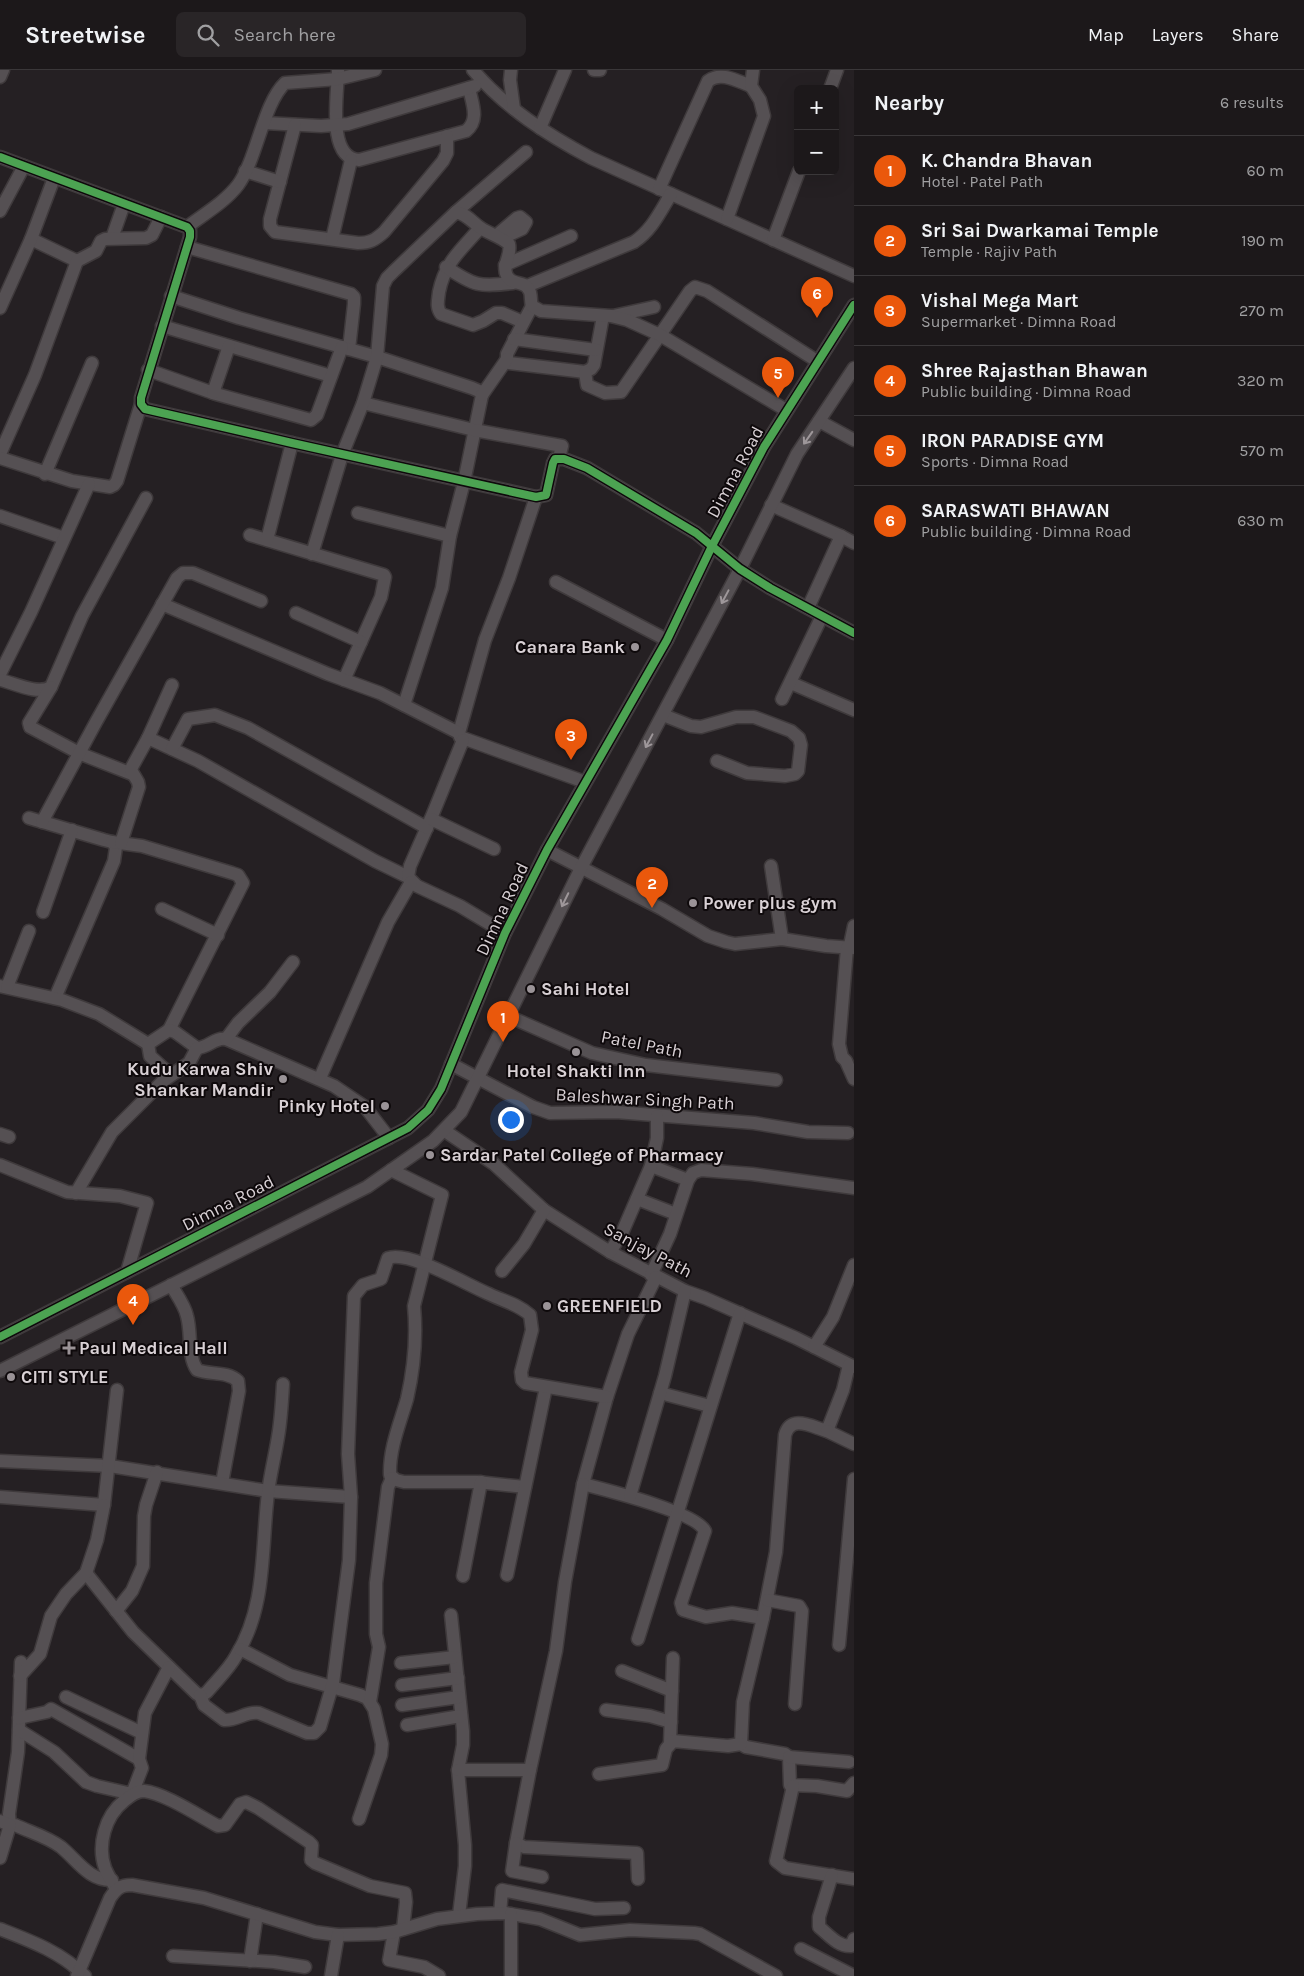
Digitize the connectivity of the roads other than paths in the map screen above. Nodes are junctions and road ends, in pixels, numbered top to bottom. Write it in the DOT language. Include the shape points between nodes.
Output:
graph roads {
  1 [pos="3,70"];
  2 [pos="375,70"];
  3 [pos="473,70"];
  4 [pos="511,70"];
  5 [pos="565,70"];
  6 [pos="594,70"];
  7 [pos="600,70"];
  8 [pos="753,70"];
  9 [pos="837,70"];
  10 [pos="338,75"];
  11 [pos="0,77"];
  12 [pos="484,84"];
  13 [pos="831,85"];
  14 [pos="751,86"];
  15 [pos="469,88"];
  16 [pos="514,109"];
  17 [pos="264,123"];
  18 [pos="295,124"];
  19 [pos="336,125"];
  20 [pos="540,128"];
  21 [pos="447,136"];
  22 [pos="526,152"];
  23 [pos="0,157"];
  24 [pos="352,160"];
  25 [pos="24,166"];
  26 [pos="245,171"];
  27 [pos="797,175"];
  28 [pos="54,178"];
  29 [pos="280,182"];
  30 [pos="665,191"];
  31 [pos="124,204"];
  32 [pos="0,211"];
  33 [pos="456,212"];
  34 [pos="161,217"];
  35 [pos="727,219"];
  36 [pos="187,227"];
  37 [pos="480,228"];
  38 [pos="571,236"];
  39 [pos="112,238"];
  40 [pos="31,239"];
  41 [pos="332,240"];
  42 [pos="773,240"];
  43 [pos="187,247"];
  44 [pos="77,261"];
  45 [pos="505,265"];
  46 [pos="446,268"];
  47 [pos="854,276"];
  48 [pos="512,283"];
  49 [pos="527,286"];
  50 [pos="171,296"];
  51 [pos="854,305"];
  52 [pos="532,306"];
  53 [pos="654,307"];
  54 [pos="0,308"];
  55 [pos="607,316"];
  56 [pos="523,322"];
  57 [pos="162,326"];
  58 [pos="660,336"];
  59 [pos="514,339"];
  60 [pos="229,346"];
  61 [pos="346,348"];
  62 [pos="596,350"];
  63 [pos="377,357"];
  64 [pos="507,359"];
  65 [pos="817,361"];
  66 [pos="92,363"];
  67 [pos="854,368"];
  68 [pos="148,370"];
  69 [pos="585,372"];
  70 [pos="331,376"];
  71 [pos="213,393"];
  72 [pos="482,395"];
  73 [pos="363,403"];
  74 [pos="141,404"];
  75 [pos="786,410"];
  76 [pos="819,421"];
  77 [pos="474,430"];
  78 [pos="854,440"];
  79 [pos="292,443"];
  80 [pos="0,454"];
  81 [pos="342,454"];
  82 [pos="0,458"];
  83 [pos="559,458"];
  84 [pos="45,474"];
  85 [pos="464,482"];
  86 [pos="89,484"];
  87 [pos="536,497"];
  88 [pos="146,498"];
  89 [pos="771,505"];
  90 [pos="358,513"];
  91 [pos="0,516"];
  92 [pos="250,535"];
  93 [pos="450,536"];
  94 [pos="842,536"];
  95 [pos="64,538"];
  96 [pos="267,540"];
  97 [pos="854,543"];
  98 [pos="712,546"];
  99 [pos="312,554"];
  100 [pos="740,569"];
  101 [pos="556,582"];
  102 [pos="261,601"];
  103 [pos="162,604"];
  104 [pos="808,608"];
  105 [pos="296,613"];
  106 [pos="822,616"];
  107 [pos="854,634"];
  108 [pos="667,640"];
  109 [pos="361,642"];
  110 [pos="0,678"];
  111 [pos="344,680"];
  112 [pos="791,683"];
  113 [pos="172,685"];
  114 [pos="51,687"];
  115 [pos="782,699"];
  116 [pos="404,704"];
  117 [pos="854,710"];
  118 [pos="663,715"];
  119 [pos="461,736"];
  120 [pos="148,738"];
  121 [pos="172,750"];
  122 [pos="79,753"];
  123 [pos="717,761"];
  124 [pos="132,774"];
  125 [pos="585,782"];
  126 [pos="30,818"];
  127 [pos="42,822"];
  128 [pos="429,824"];
  129 [pos="72,830"];
  130 [pos="116,843"];
  131 [pos="494,849"];
  132 [pos="547,850"];
  133 [pos="770,866"];
  134 [pos="581,868"];
  135 [pos="410,879"];
  136 [pos="162,909"];
  137 [pos="43,912"];
  138 [pos="29,931"];
  139 [pos="505,933"];
  140 [pos="218,935"];
  141 [pos="782,939"];
  142 [pos="851,941"];
  143 [pos="293,962"];
  144 [pos="4,987"];
  145 [pos="55,998"];
  146 [pos="508,1016"];
  147 [pos="169,1030"];
  148 [pos="226,1039"];
  149 [pos="148,1044"];
  150 [pos="197,1048"];
  151 [pos="451,1064"];
  152 [pos="171,1075"];
  153 [pos="478,1076"];
  154 [pos="320,1078"];
  155 [pos="854,1079"];
  156 [pos="776,1080"];
  157 [pos="658,1116"];
  158 [pos="445,1131"];
  159 [pos="848,1133"];
  160 [pos="389,1138"];
  161 [pos="0,1165"];
  162 [pos="650,1166"];
  163 [pos="391,1170"];
  164 [pos="688,1180"];
  165 [pos="854,1188"];
  166 [pos="76,1193"];
  167 [pos="636,1199"];
  168 [pos="544,1210"];
  169 [pos="676,1214"];
  170 [pos="610,1252"];
  171 [pos="424,1264"];
  172 [pos="854,1266"];
  173 [pos="502,1271"];
  174 [pos="128,1272"];
  175 [pos="653,1276"];
  176 [pos="171,1285"];
  177 [pos="685,1291"];
  178 [pos="740,1313"];
  179 [pos="0,1337"];
  180 [pos="814,1347"];
  181 [pos="852,1366"];
  182 [pos="0,1371"];
  183 [pos="283,1384"];
  184 [pos="546,1387"];
  185 [pos="117,1390"];
  186 [pos="660,1393"];
  187 [pos="849,1393"];
  188 [pos="607,1397"];
  189 [pos="710,1406"];
  190 [pos="827,1431"];
  191 [pos="854,1444"];
  192 [pos="0,1461"];
  193 [pos="110,1466"];
  194 [pos="157,1472"];
  195 [pos="392,1478"];
  196 [pos="854,1479"];
  197 [pos="481,1482"];
  198 [pos="222,1483"];
  199 [pos="583,1484"];
  200 [pos="525,1487"];
  201 [pos="268,1491"];
  202 [pos="630,1496"];
  203 [pos="0,1497"];
  204 [pos="351,1497"];
  205 [pos="104,1505"];
  206 [pos="676,1513"];
  207 [pos="86,1573"];
  208 [pos="462,1576"];
  209 [pos="507,1576"];
  210 [pos="767,1600"];
  211 [pos="116,1611"];
  212 [pos="451,1615"];
  213 [pos="763,1618"];
  214 [pos="638,1639"];
  215 [pos="839,1645"];
  216 [pos="240,1649"];
  217 [pos="456,1657"];
  218 [pos="673,1658"];
  219 [pos="20,1662"];
  220 [pos="401,1663"];
  221 [pos="169,1667"];
  222 [pos="622,1672"];
  223 [pos="20,1676"];
  224 [pos="458,1678"];
  225 [pos="402,1685"];
  226 [pos="331,1688"];
  227 [pos="672,1691"];
  228 [pos="200,1696"];
  229 [pos="66,1697"];
  230 [pos="460,1697"];
  231 [pos="370,1702"];
  232 [pos="795,1704"];
  233 [pos="402,1705"];
  234 [pos="606,1710"];
  235 [pos="461,1716"];
  236 [pos="671,1722"];
  237 [pos="19,1724"];
  238 [pos="407,1725"];
  239 [pos="142,1733"];
  240 [pos="670,1743"];
  241 [pos="740,1744"];
  242 [pos="789,1757"];
  243 [pos="139,1759"];
  244 [pos="849,1762"];
  245 [pos="458,1770"];
  246 [pos="530,1770"];
  247 [pos="599,1774"];
  248 [pos="854,1783"];
  249 [pos="793,1786"];
  250 [pos="132,1794"];
  251 [pos="359,1819"];
  252 [pos="5,1823"];
  253 [pos="516,1843"];
  254 [pos="0,1858"];
  255 [pos="832,1875"];
  256 [pos="542,1877"];
  257 [pos="638,1879"];
  258 [pos="854,1879"];
  259 [pos="114,1884"];
  260 [pos="624,1908"];
  261 [pos="257,1914"];
  262 [pos="505,1914"];
  263 [pos="459,1916"];
  264 [pos="0,1929"];
  265 [pos="398,1931"];
  266 [pos="338,1935"];
  267 [pos="854,1939"];
  268 [pos="801,1949"];
  269 [pos="173,1956"];
  270 [pos="250,1961"];
  271 [pos="305,1967"];
  272 [pos="81,1974"];
  273 [pos="331,1976"];
  274 [pos="439,1976"];
  275 [pos="511,1976"];
  276 [pos="776,1976"];
  277 [pos="854,1976"];
  1 -- 11 [label="street"];
  2 -- 10 [label="street"];
  3 -- 12 [label="street"];
  4 -- 16 [label="street"];
  5 -- 20 [label="street"];
  6 -- 7 [label="street"];
  8 -- 14 [label="street"];
  9 -- 13 [label="street"];
  10 -- 17 [label="street" via="285,83 275,96"];
  10 -- 19 [label="street"];
  12 -- 15 [label="street"];
  12 -- 16 [label="street"];
  14 -- 30 [label="street" via="721,77 708,81"];
  14 -- 35 [label="street" via="760,100 764,116"];
  15 -- 19 [label="street"];
  15 -- 21 [label="street" via="474,112 472,126"];
  16 -- 20 [label="street"];
  17 -- 18 [label="street"];
  17 -- 26 [label="street"];
  18 -- 19 [label="street"];
  18 -- 29 [label="street"];
  19 -- 24 [label="street" via="340,147"];
  20 -- 30 [label="street" via="590,158"];
  21 -- 24 [label="street"];
  21 -- 41 [label="street" via="447,153 442,161 376,239 368,243"];
  22 -- 33 [label="street"];
  23 -- 25 [label="street"];
  24 -- 41 [label="street"];
  25 -- 28 [label="street"];
  25 -- 32 [label="street"];
  26 -- 29 [label="street"];
  26 -- 36 [label="street" via="232,192"];
  27 -- 42 [label="street"];
  28 -- 31 [label="street"];
  28 -- 40 [label="street"];
  29 -- 41 [label="street" via="270,219 270,226 275,232"];
  30 -- 35 [label="street"];
  30 -- 49 [label="street" via="652,226 634,242"];
  31 -- 34 [label="street"];
  31 -- 39 [label="street"];
  33 -- 37 [label="street"];
  33 -- 63 [label="street" via="387,278 383,286"];
  34 -- 36 [label="street"];
  34 -- 39 [label="street" via="152,235"];
  35 -- 42 [label="street"];
  36 -- 43 [label="street" via="190,231"];
  37 -- 45 [label="street" via="509,244"];
  37 -- 46 [label="street"];
  38 -- 45 [label="street"];
  39 -- 44 [label="street" via="101,241 96,251"];
  40 -- 44 [label="street"];
  40 -- 54 [label="street"];
  42 -- 47 [label="street"];
  43 -- 50 [label="street"];
  43 -- 61 [label="street" via="352,294 354,304"];
  44 -- 80 [label="street" via="35,376"];
  45 -- 48 [label="street"];
  46 -- 48 [label="street" via="473,284"];
  46 -- 56 [label="street" via="437,306 441,314 473,325 496,313"];
  48 -- 49 [label="street"];
  49 -- 52 [label="street"];
  50 -- 57 [label="street"];
  50 -- 61 [label="street"];
  51 -- 65 [label="street, Dimna Road"];
  52 -- 55 [label="street" via="540,311"];
  52 -- 56 [label="street"];
  53 -- 55 [label="street"];
  55 -- 58 [label="street" via="627,320"];
  55 -- 62 [label="street"];
  56 -- 59 [label="street"];
  57 -- 60 [label="street"];
  57 -- 68 [label="street"];
  58 -- 65 [label="street" via="694,287 707,291"];
  58 -- 69 [label="street" via="621,392 605,393 587,386"];
  58 -- 75 [label="street"];
  59 -- 62 [label="street"];
  59 -- 64 [label="street"];
  60 -- 70 [label="street"];
  60 -- 71 [label="street"];
  61 -- 63 [label="street"];
  61 -- 70 [label="street"];
  62 -- 69 [label="street" via="594,364"];
  63 -- 72 [label="street" via="472,388"];
  63 -- 73 [label="street"];
  64 -- 69 [label="street" via="509,363"];
  64 -- 72 [label="street"];
  65 -- 75 [label="street, Dimna Road"];
  66 -- 84 [label="street"];
  67 -- 76 [label="street"];
  68 -- 71 [label="street"];
  68 -- 74 [label="street"];
  70 -- 71 [label="street" via="317,415 311,420"];
  72 -- 77 [label="street"];
  73 -- 77 [label="street"];
  73 -- 81 [label="street"];
  74 -- 79 [label="street" via="145,409"];
  74 -- 86 [label="street" via="114,485"];
  75 -- 98 [label="street, Dimna Road"];
  76 -- 78 [label="street"];
  76 -- 89 [label="street, one-way" via="797,454"];
  77 -- 83 [label="street" via="562,446"];
  77 -- 85 [label="street"];
  79 -- 81 [label="street"];
  79 -- 96 [label="street"];
  81 -- 85 [label="street"];
  81 -- 99 [label="street"];
  82 -- 84 [label="street"];
  83 -- 87 [label="street" via="553,463 547,493 544,497"];
  83 -- 98 [label="street" via="588,468"];
  84 -- 86 [label="street"];
  85 -- 87 [label="street"];
  85 -- 93 [label="street"];
  86 -- 95 [label="street"];
  87 -- 119 [label="street" via="485,640"];
  88 -- 114 [label="street" via="82,616"];
  89 -- 94 [label="street"];
  89 -- 100 [label="street"];
  90 -- 93 [label="street"];
  91 -- 95 [label="street"];
  92 -- 96 [label="street"];
  93 -- 116 [label="street" via="442,588"];
  94 -- 97 [label="street"];
  94 -- 104 [label="street"];
  95 -- 110 [label="street"];
  96 -- 99 [label="street"];
  98 -- 100 [label="street"];
  98 -- 108 [label="street, Dimna Road"];
  99 -- 109 [label="street" via="384,575 381,597"];
  100 -- 104 [label="street"];
  100 -- 118 [label="street, one-way"];
  101 -- 108 [label="street"];
  102 -- 103 [label="street" via="187,572 177,578"];
  103 -- 111 [label="street"];
  103 -- 122 [label="street"];
  104 -- 106 [label="street"];
  105 -- 109 [label="street"];
  106 -- 107 [label="street"];
  106 -- 112 [label="street"];
  108 -- 125 [label="street, Dimna Road"];
  109 -- 111 [label="street"];
  110 -- 114 [label="street" via="39,690"];
  111 -- 116 [label="street"];
  112 -- 115 [label="street"];
  112 -- 117 [label="street"];
  113 -- 120 [label="street"];
  114 -- 122 [label="street" via="29,723 30,727"];
  116 -- 119 [label="street"];
  118 -- 123 [label="street" via="701,727 754,717 791,731 801,744 795,774 747,773"];
  118 -- 134 [label="street, one-way"];
  119 -- 125 [label="street"];
  119 -- 128 [label="street"];
  120 -- 121 [label="street"];
  120 -- 124 [label="street" via="132,767"];
  121 -- 128 [label="street" via="188,719 215,715 248,728"];
  121 -- 135 [label="street"];
  122 -- 124 [label="street"];
  122 -- 127 [label="street"];
  124 -- 130 [label="street" via="139,787"];
  125 -- 132 [label="street, Dimna Road"];
  126 -- 127 [label="street"];
  127 -- 129 [label="street"];
  128 -- 131 [label="street"];
  128 -- 135 [label="street" via="410,866"];
  129 -- 130 [label="street"];
  129 -- 137 [label="street"];
  130 -- 140 [label="street" via="142,846 238,876 243,883 242,888"];
  130 -- 145 [label="street" via="114,861"];
  132 -- 134 [label="street"];
  132 -- 139 [label="street, Dimna Road"];
  133 -- 141 [label="street"];
  134 -- 141 [label="street" via="708,936 735,944"];
  134 -- 146 [label="street, one-way"];
  135 -- 139 [label="street"];
  135 -- 154 [label="street"];
  136 -- 140 [label="street"];
  138 -- 144 [label="street"];
  139 -- 151 [label="street, Dimna Road"];
  140 -- 147 [label="street"];
  141 -- 142 [label="street"];
  142 -- 155 [label="street" via="839,1044"];
  143 -- 148 [label="street"];
  144 -- 145 [label="street"];
  145 -- 149 [label="street" via="99,1014"];
  146 -- 153 [label="street"];
  146 -- 156 [label="street, Patel Path" via="592,1053 646,1064"];
  147 -- 149 [label="street"];
  147 -- 150 [label="street"];
  148 -- 150 [label="street"];
  148 -- 154 [label="street"];
  149 -- 152 [label="street" via="150,1056"];
  150 -- 152 [label="street" via="189,1063"];
  151 -- 153 [label="street, Baleshwar Singh Path"];
  151 -- 160 [label="street, Dimna Road" via="428,1110 408,1128"];
  152 -- 166 [label="street" via="112,1132"];
  153 -- 157 [label="street, Baleshwar Singh Path" via="550,1113 596,1111"];
  153 -- 158 [label="street" via="461,1112"];
  154 -- 160 [label="street" via="358,1101"];
  157 -- 159 [label="street, Baleshwar Singh Path" via="754,1123 808,1132"];
  157 -- 162 [label="street"];
  158 -- 163 [label="street"];
  158 -- 168 [label="street, Sanjay Path" via="494,1164"];
  160 -- 174 [label="street, Dimna Road"];
  161 -- 166 [label="street"];
  162 -- 164 [label="street"];
  162 -- 167 [label="street"];
  163 -- 171 [label="street" via="442,1195"];
  163 -- 176 [label="street" via="367,1188"];
  164 -- 165 [label="street" via="701,1170"];
  164 -- 169 [label="street"];
  166 -- 174 [label="street" via="120,1196 147,1203"];
  167 -- 169 [label="street"];
  167 -- 170 [label="street"];
  168 -- 170 [label="street, Sanjay Path"];
  168 -- 173 [label="street" via="524,1244"];
  169 -- 175 [label="street"];
  170 -- 175 [label="street, Sanjay Path"];
  171 -- 184 [label="street" via="523,1308 530,1315 532,1330 521,1372 522,1380"];
  171 -- 195 [label="street" via="414,1306 414,1360 392,1452"];
  171 -- 204 [label="street" via="395,1256 388,1258 381,1279 363,1285 354,1296 348,1454"];
  172 -- 180 [label="street" via="843,1297"];
  174 -- 179 [label="street, Dimna Road"];
  175 -- 177 [label="street, Sanjay Path"];
  175 -- 188 [label="street" via="628,1334"];
  176 -- 182 [label="street"];
  176 -- 198 [label="street" via="187,1314 192,1360 197,1370 238,1381 239,1391"];
  177 -- 178 [label="street, Sanjay Path"];
  177 -- 186 [label="street"];
  178 -- 180 [label="street, Sanjay Path"];
  178 -- 189 [label="street"];
  180 -- 181 [label="street, Sanjay Path"];
  181 -- 187 [label="street"];
  183 -- 201 [label="street" via="279,1435"];
  184 -- 188 [label="street"];
  184 -- 200 [label="street"];
  185 -- 193 [label="street"];
  186 -- 189 [label="street"];
  186 -- 202 [label="street"];
  187 -- 190 [label="street"];
  188 -- 199 [label="street"];
  189 -- 206 [label="street"];
  190 -- 191 [label="street"];
  190 -- 210 [label="street" via="800,1423 787,1428 776,1552"];
  192 -- 193 [label="street"];
  193 -- 194 [label="street"];
  193 -- 205 [label="street"];
  194 -- 198 [label="street"];
  194 -- 211 [label="street" via="144,1516 143,1566 132,1591"];
  195 -- 197 [label="street" via="404,1482"];
  195 -- 231 [label="street" via="378,1558 375,1612 380,1647"];
  196 -- 215 [label="street"];
  197 -- 200 [label="street"];
  197 -- 208 [label="street"];
  198 -- 201 [label="street"];
  199 -- 202 [label="street"];
  199 -- 246 [label="street" via="556,1651"];
  200 -- 209 [label="street"];
  201 -- 204 [label="street"];
  201 -- 216 [label="street" via="258,1602 252,1625"];
  202 -- 206 [label="street"];
  203 -- 205 [label="street"];
  204 -- 226 [label="street" via="348,1560"];
  205 -- 207 [label="street"];
  206 -- 213 [label="street" via="702,1525 704,1530 681,1607 683,1610 706,1617 732,1613"];
  206 -- 214 [label="street"];
  207 -- 211 [label="street"];
  207 -- 223 [label="street" via="51,1616 40,1654"];
  210 -- 213 [label="street"];
  210 -- 232 [label="street" via="799,1606 802,1611"];
  211 -- 221 [label="street"];
  212 -- 217 [label="street"];
  213 -- 241 [label="street" via="743,1702"];
  216 -- 226 [label="street" via="290,1675"];
  216 -- 228 [label="street" via="228,1669"];
  217 -- 220 [label="street"];
  217 -- 224 [label="street"];
  218 -- 227 [label="street"];
  219 -- 223 [label="street"];
  221 -- 228 [label="street"];
  221 -- 239 [label="street" via="145,1713"];
  222 -- 227 [label="street"];
  223 -- 237 [label="street"];
  224 -- 225 [label="street"];
  224 -- 230 [label="street"];
  226 -- 228 [label="street" via="320,1727 311,1733 259,1713 224,1720 204,1705"];
  226 -- 231 [label="street" via="360,1695"];
  227 -- 236 [label="street"];
  229 -- 239 [label="street"];
  230 -- 233 [label="street"];
  230 -- 235 [label="street"];
  231 -- 251 [label="street" via="380,1732 381,1755"];
  234 -- 236 [label="street"];
  235 -- 238 [label="street"];
  235 -- 245 [label="street" via="463,1745"];
  236 -- 240 [label="street"];
  237 -- 243 [label="street" via="51,1709"];
  237 -- 250 [label="street" via="86,1782"];
  237 -- 252 [label="street" via="18,1752"];
  239 -- 243 [label="street"];
  240 -- 241 [label="street"];
  240 -- 247 [label="street" via="662,1765"];
  241 -- 242 [label="street"];
  242 -- 244 [label="street"];
  242 -- 249 [label="street" via="788,1779"];
  243 -- 250 [label="street" via="142,1768"];
  245 -- 246 [label="street"];
  245 -- 263 [label="street" via="465,1845"];
  246 -- 253 [label="street"];
  248 -- 249 [label="street" via="847,1792 817,1786"];
  249 -- 255 [label="street" via="776,1861 786,1868"];
  250 -- 259 [label="street" via="117,1807 104,1832 103,1860"];
  250 -- 265 [label="street" via="142,1791 154,1793 218,1826 226,1825 240,1804 251,1804 309,1842 312,1845 311,1860 315,1863 370,1886 405,1893 406,1902"];
  252 -- 254 [label="street"];
  252 -- 259 [label="street" via="61,1847 90,1874"];
  253 -- 256 [label="street" via="512,1871"];
  253 -- 257 [label="street" via="524,1847 637,1853"];
  255 -- 258 [label="street"];
  255 -- 267 [label="street" via="818,1916 819,1927 846,1946 851,1946"];
  259 -- 261 [label="street" via="204,1898"];
  259 -- 272 [label="street"];
  260 -- 262 [label="street" via="595,1909 502,1890"];
  261 -- 266 [label="street" via="314,1932"];
  261 -- 270 [label="street"];
  262 -- 263 [label="street"];
  262 -- 275 [label="street"];
  262 -- 276 [label="street" via="540,1919 580,1934 630,1930 700,1934"];
  263 -- 265 [label="street"];
  264 -- 272 [label="street" via="54,1952"];
  265 -- 266 [label="street"];
  265 -- 274 [label="street" via="389,1960 424,1967"];
  266 -- 273 [label="street"];
  268 -- 277 [label="street"];
  269 -- 270 [label="street"];
  270 -- 271 [label="street"];
}
